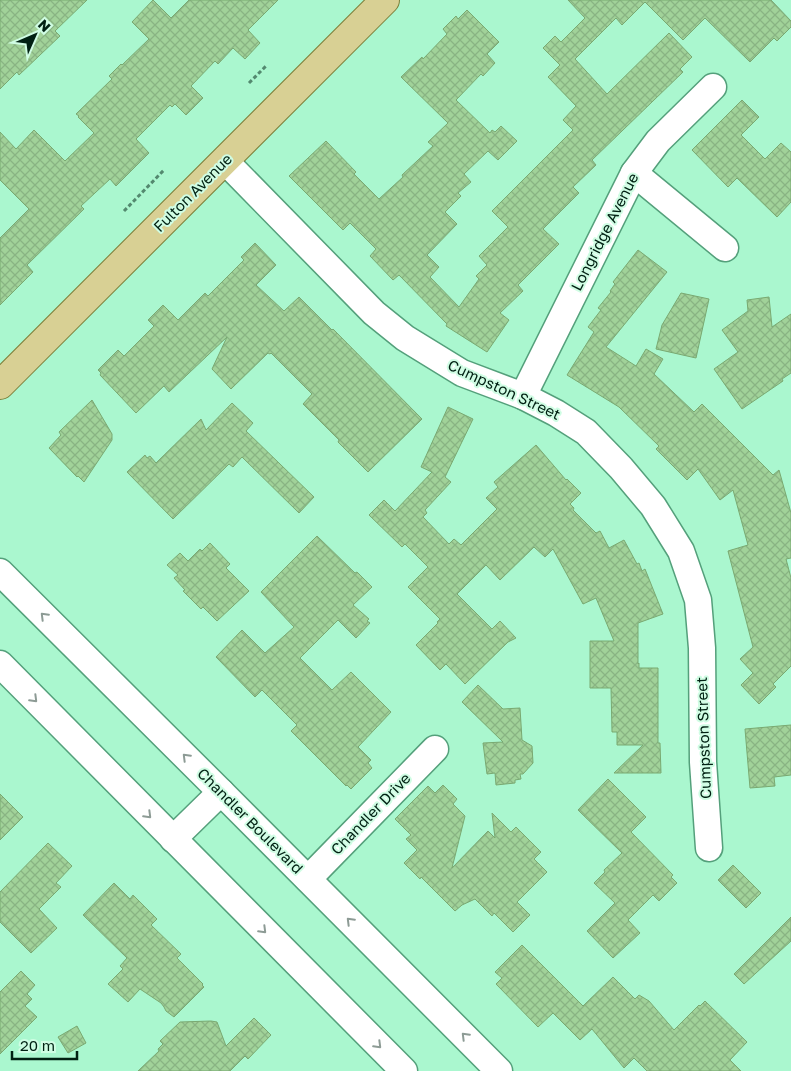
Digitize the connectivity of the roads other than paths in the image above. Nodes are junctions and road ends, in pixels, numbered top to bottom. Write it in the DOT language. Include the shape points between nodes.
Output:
graph roads {
  1 [pos="385,0"];
  2 [pos="713,87"];
  3 [pos="224,161"];
  4 [pos="634,173"];
  5 [pos="725,248"];
  6 [pos="0,386"];
  7 [pos="523,396"];
  8 [pos="0,572"];
  9 [pos="0,664"];
  10 [pos="435,749"];
  11 [pos="221,792"];
  12 [pos="173,840"];
  13 [pos="709,848"];
  14 [pos="308,879"];
  15 [pos="404,1071"];
  16 [pos="499,1071"];
  1 -- 3 [label="main road, Fulton Avenue"];
  2 -- 4 [label="street, Longridge Avenue" via="658,141"];
  3 -- 6 [label="main road, Fulton Avenue"];
  3 -- 7 [label="street, Cumpston Street" via="374,313 405,338 462,373"];
  4 -- 5 [label="street"];
  4 -- 7 [label="street, Longridge Avenue"];
  7 -- 13 [label="street, Cumpston Street" via="586,432 653,506 681,551 698,600"];
  11 -- 8 [label="street, Chandler Boulevard, one-way"];
  9 -- 12 [label="street, one-way"];
  10 -- 14 [label="street, Chandler Drive"];
  11 -- 12 [label="street"];
  11 -- 14 [label="street, Chandler Boulevard"];
  12 -- 15 [label="street, one-way"];
  16 -- 14 [label="street, Chandler Boulevard, one-way"];
}
